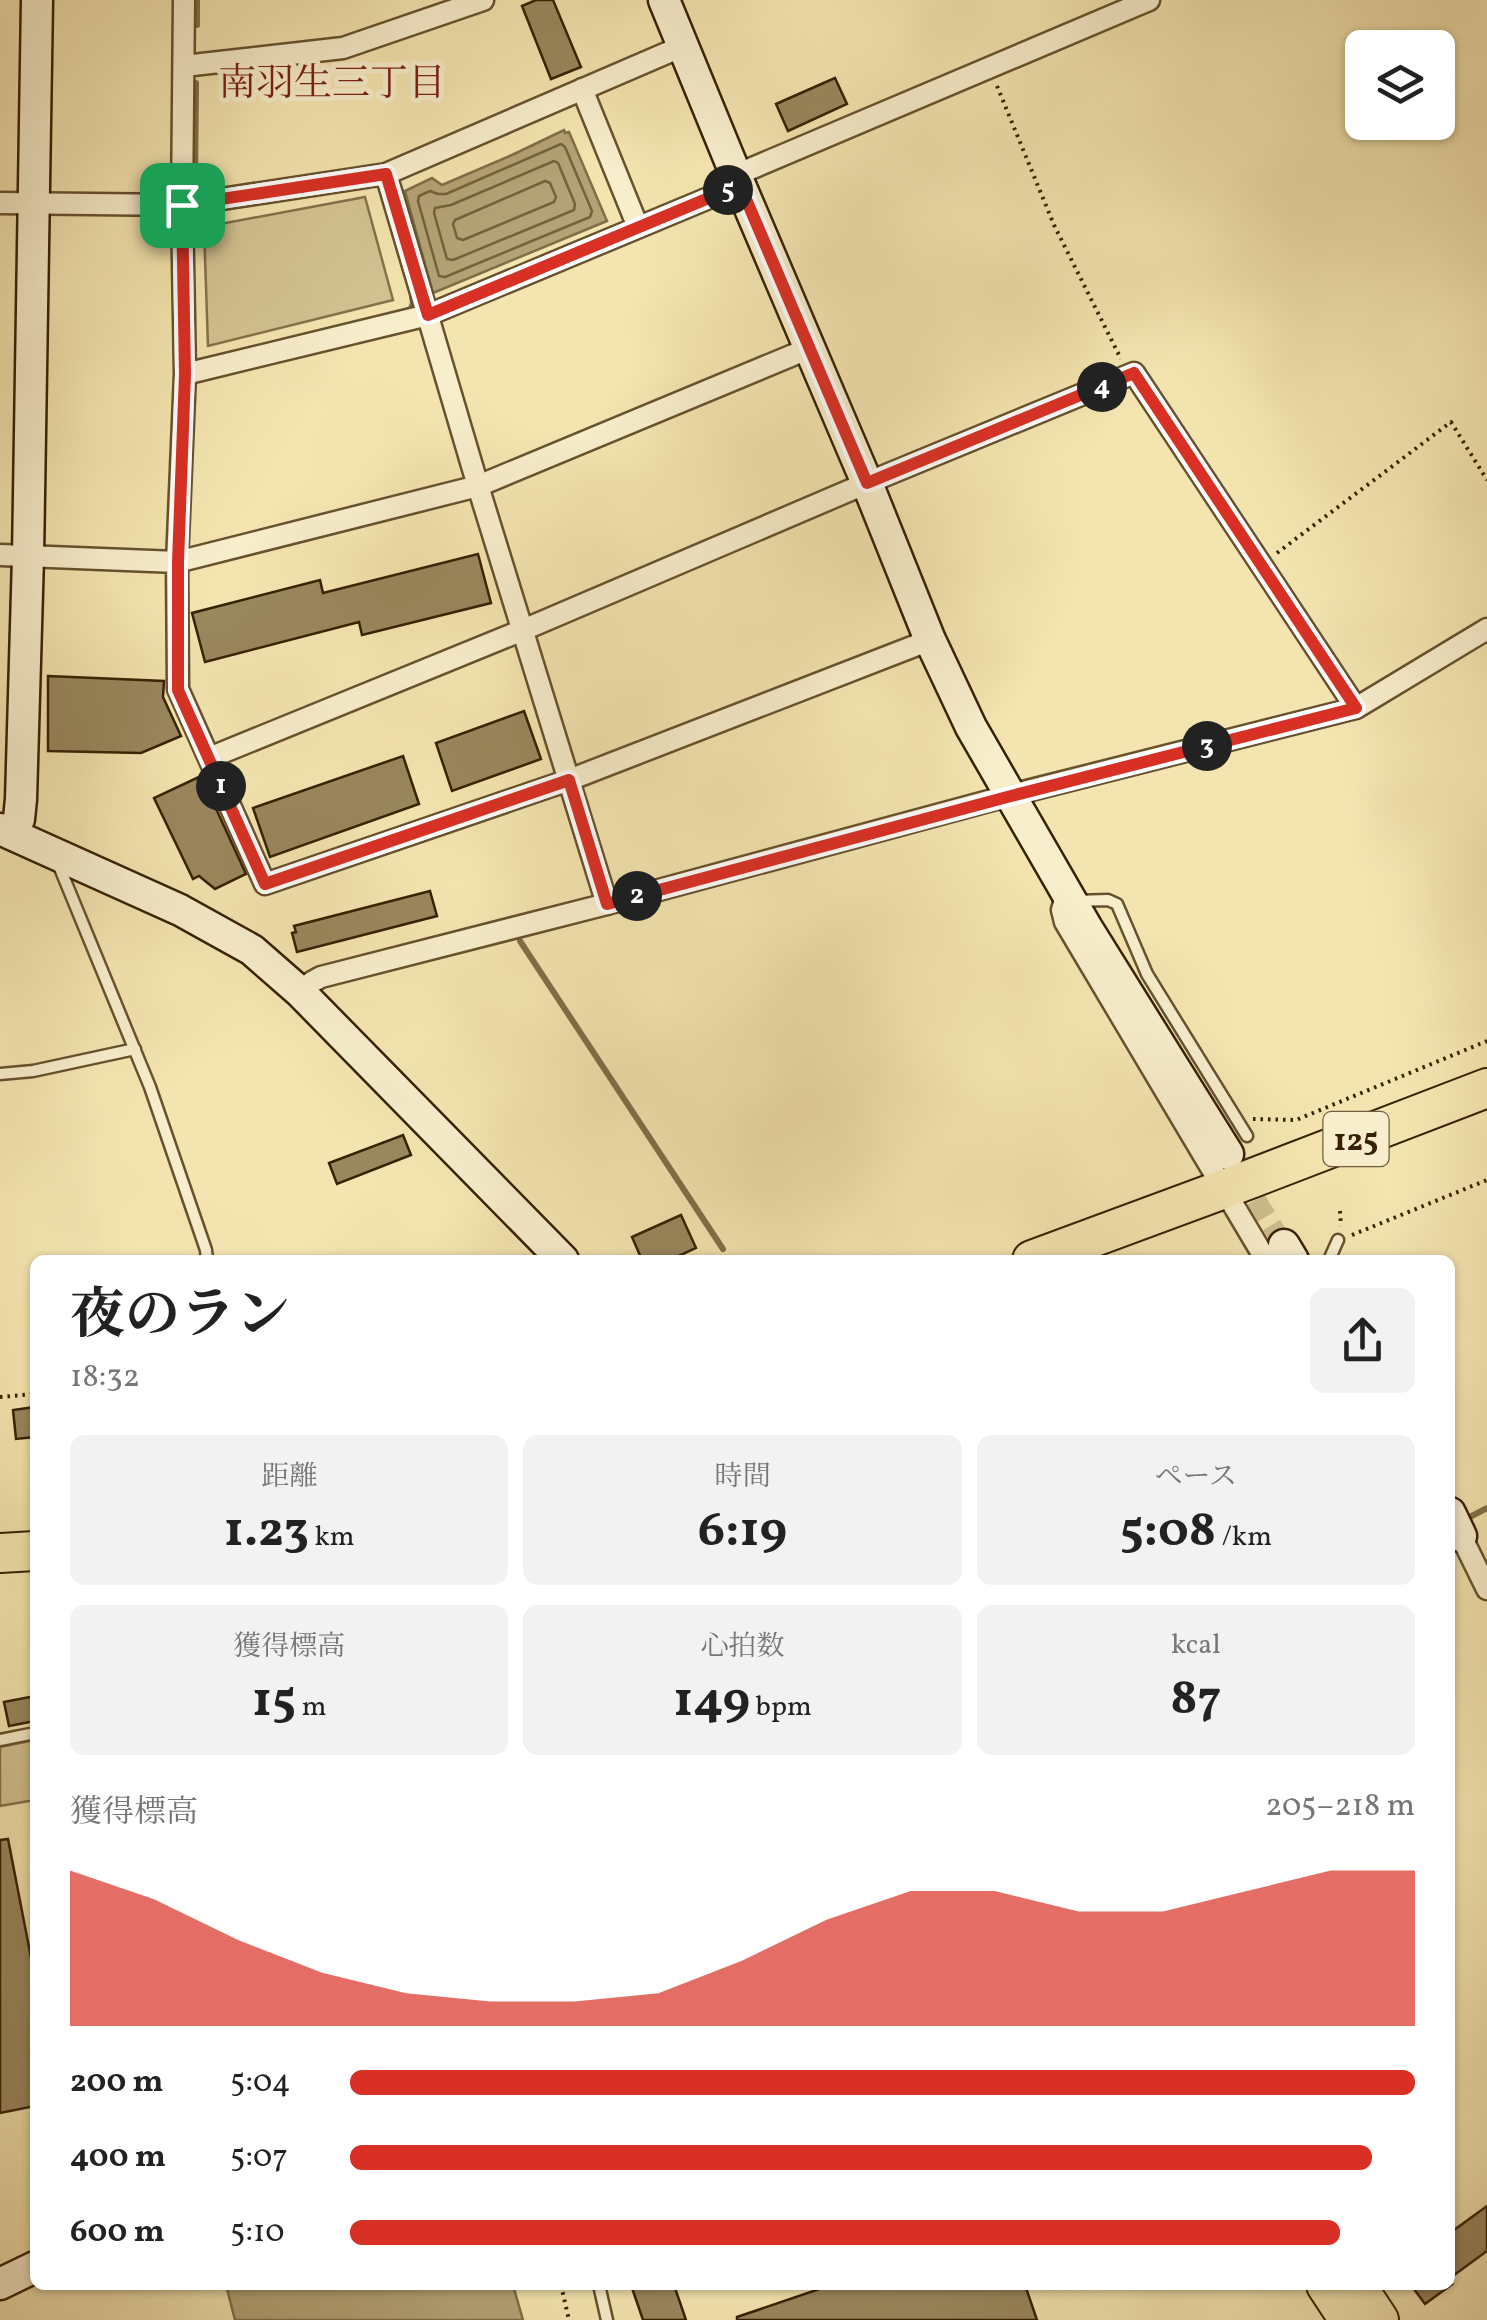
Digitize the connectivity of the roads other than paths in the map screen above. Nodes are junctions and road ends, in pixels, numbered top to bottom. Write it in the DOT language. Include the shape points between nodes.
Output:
graph roads {
  1 [pos="37,0"];
  2 [pos="184,0"];
  3 [pos="483,0"];
  4 [pos="664,0"];
  5 [pos="1149,0"];
  6 [pos="683,46"];
  7 [pos="184,66"];
  8 [pos="582,89"];
  9 [pos="386,174"];
  10 [pos="738,180"];
  11 [pos="0,204"];
  12 [pos="33,205"];
  13 [pos="182,205"];
  14 [pos="638,227"];
  15 [pos="428,315"];
  16 [pos="810,348"];
  17 [pos="185,374"];
  18 [pos="867,483"];
  19 [pos="478,486"];
  20 [pos="14,556"];
  21 [pos="178,562"];
  22 [pos="1487,629"];
  23 [pos="523,630"];
  24 [pos="930,640"];
  25 [pos="1356,708"];
  26 [pos="208,758"];
  27 [pos="569,780"];
  28 [pos="1011,796"];
  29 [pos="6,832"];
  30 [pos="58,855"];
  31 [pos="1069,897"];
  32 [pos="607,904"];
  33 [pos="300,992"];
  34 [pos="135,1049"];
  35 [pos="0,1074"];
  36 [pos="1487,1088"];
  37 [pos="1233,1160"];
  38 [pos="1338,1240"];
  39 [pos="205,1255"];
  40 [pos="558,1255"];
  41 [pos="1042,1255"];
  42 [pos="1281,1255"];
  43 [pos="1331,1255"];
  44 [pos="1456,1525"];
  45 [pos="30,1528"];
  46 [pos="0,1529"];
  47 [pos="30,1551"];
  48 [pos="0,1553"];
  49 [pos="1487,1589"];
  50 [pos="30,1734"];
  51 [pos="0,1740"];
  52 [pos="30,2269"];
  53 [pos="0,2284"];
  54 [pos="600,2290"];
  55 [pos="1329,2290"];
  56 [pos="1359,2290"];
  57 [pos="608,2320"];
  58 [pos="1348,2320"];
  59 [pos="1379,2320"];
  1 -- 12 [label="street"];
  2 -- 7 [label="street"];
  3 -- 7 [label="street" via="343,48"];
  4 -- 6 [label="street"];
  5 -- 10 [label="street"];
  6 -- 8 [label="street"];
  6 -- 10 [label="street"];
  7 -- 13 [label="street"];
  8 -- 9 [label="street"];
  8 -- 14 [label="street"];
  9 -- 13 [label="street"];
  9 -- 15 [label="street"];
  10 -- 14 [label="street"];
  10 -- 16 [label="street"];
  11 -- 12 [label="street"];
  12 -- 13 [label="street"];
  12 -- 20 [label="street"];
  13 -- 17 [label="street"];
  14 -- 15 [label="street"];
  15 -- 17 [label="street"];
  15 -- 19 [label="street"];
  16 -- 18 [label="street"];
  16 -- 19 [label="street"];
  17 -- 21 [label="street"];
  18 -- 23 [label="street"];
  18 -- 24 [label="street"];
  18 -- 25 [label="street" via="1134,373"];
  19 -- 21 [label="street"];
  19 -- 23 [label="street"];
  20 -- 21 [label="street"];
  20 -- 29 [label="street" via="21,799 19,819"];
  21 -- 26 [label="street" via="178,690"];
  22 -- 25 [label="street"];
  23 -- 26 [label="street"];
  23 -- 27 [label="street"];
  24 -- 27 [label="street"];
  24 -- 28 [label="street"];
  25 -- 28 [label="street"];
  26 -- 27 [label="street" via="265,884"];
  27 -- 32 [label="street"];
  28 -- 31 [label="street"];
  28 -- 32 [label="street"];
  29 -- 30 [label="street"];
  30 -- 33 [label="street" via="216,929"];
  30 -- 34 [label="lane"];
  31 -- 37 [label="street"];
  31 -- 37 [label="lane" via="1117,904 1147,974 1236,1118"];
  32 -- 33 [label="street" via="322,977"];
  33 -- 40 [label="street"];
  34 -- 35 [label="lane"];
  34 -- 39 [label="lane"];
  36 -- 37 [label="highway, 125"];
  37 -- 41 [label="highway, 125"];
  37 -- 42 [label="street"];
  38 -- 43 [label="lane"];
  44 -- 49 [label="street"];
  45 -- 46 [label="highway"];
  47 -- 48 [label="highway"];
  50 -- 51 [label="lane"];
  52 -- 53 [label="street"];
  54 -- 57 [label="lane"];
  55 -- 58 [label="highway"];
  56 -- 59 [label="highway"];
}
